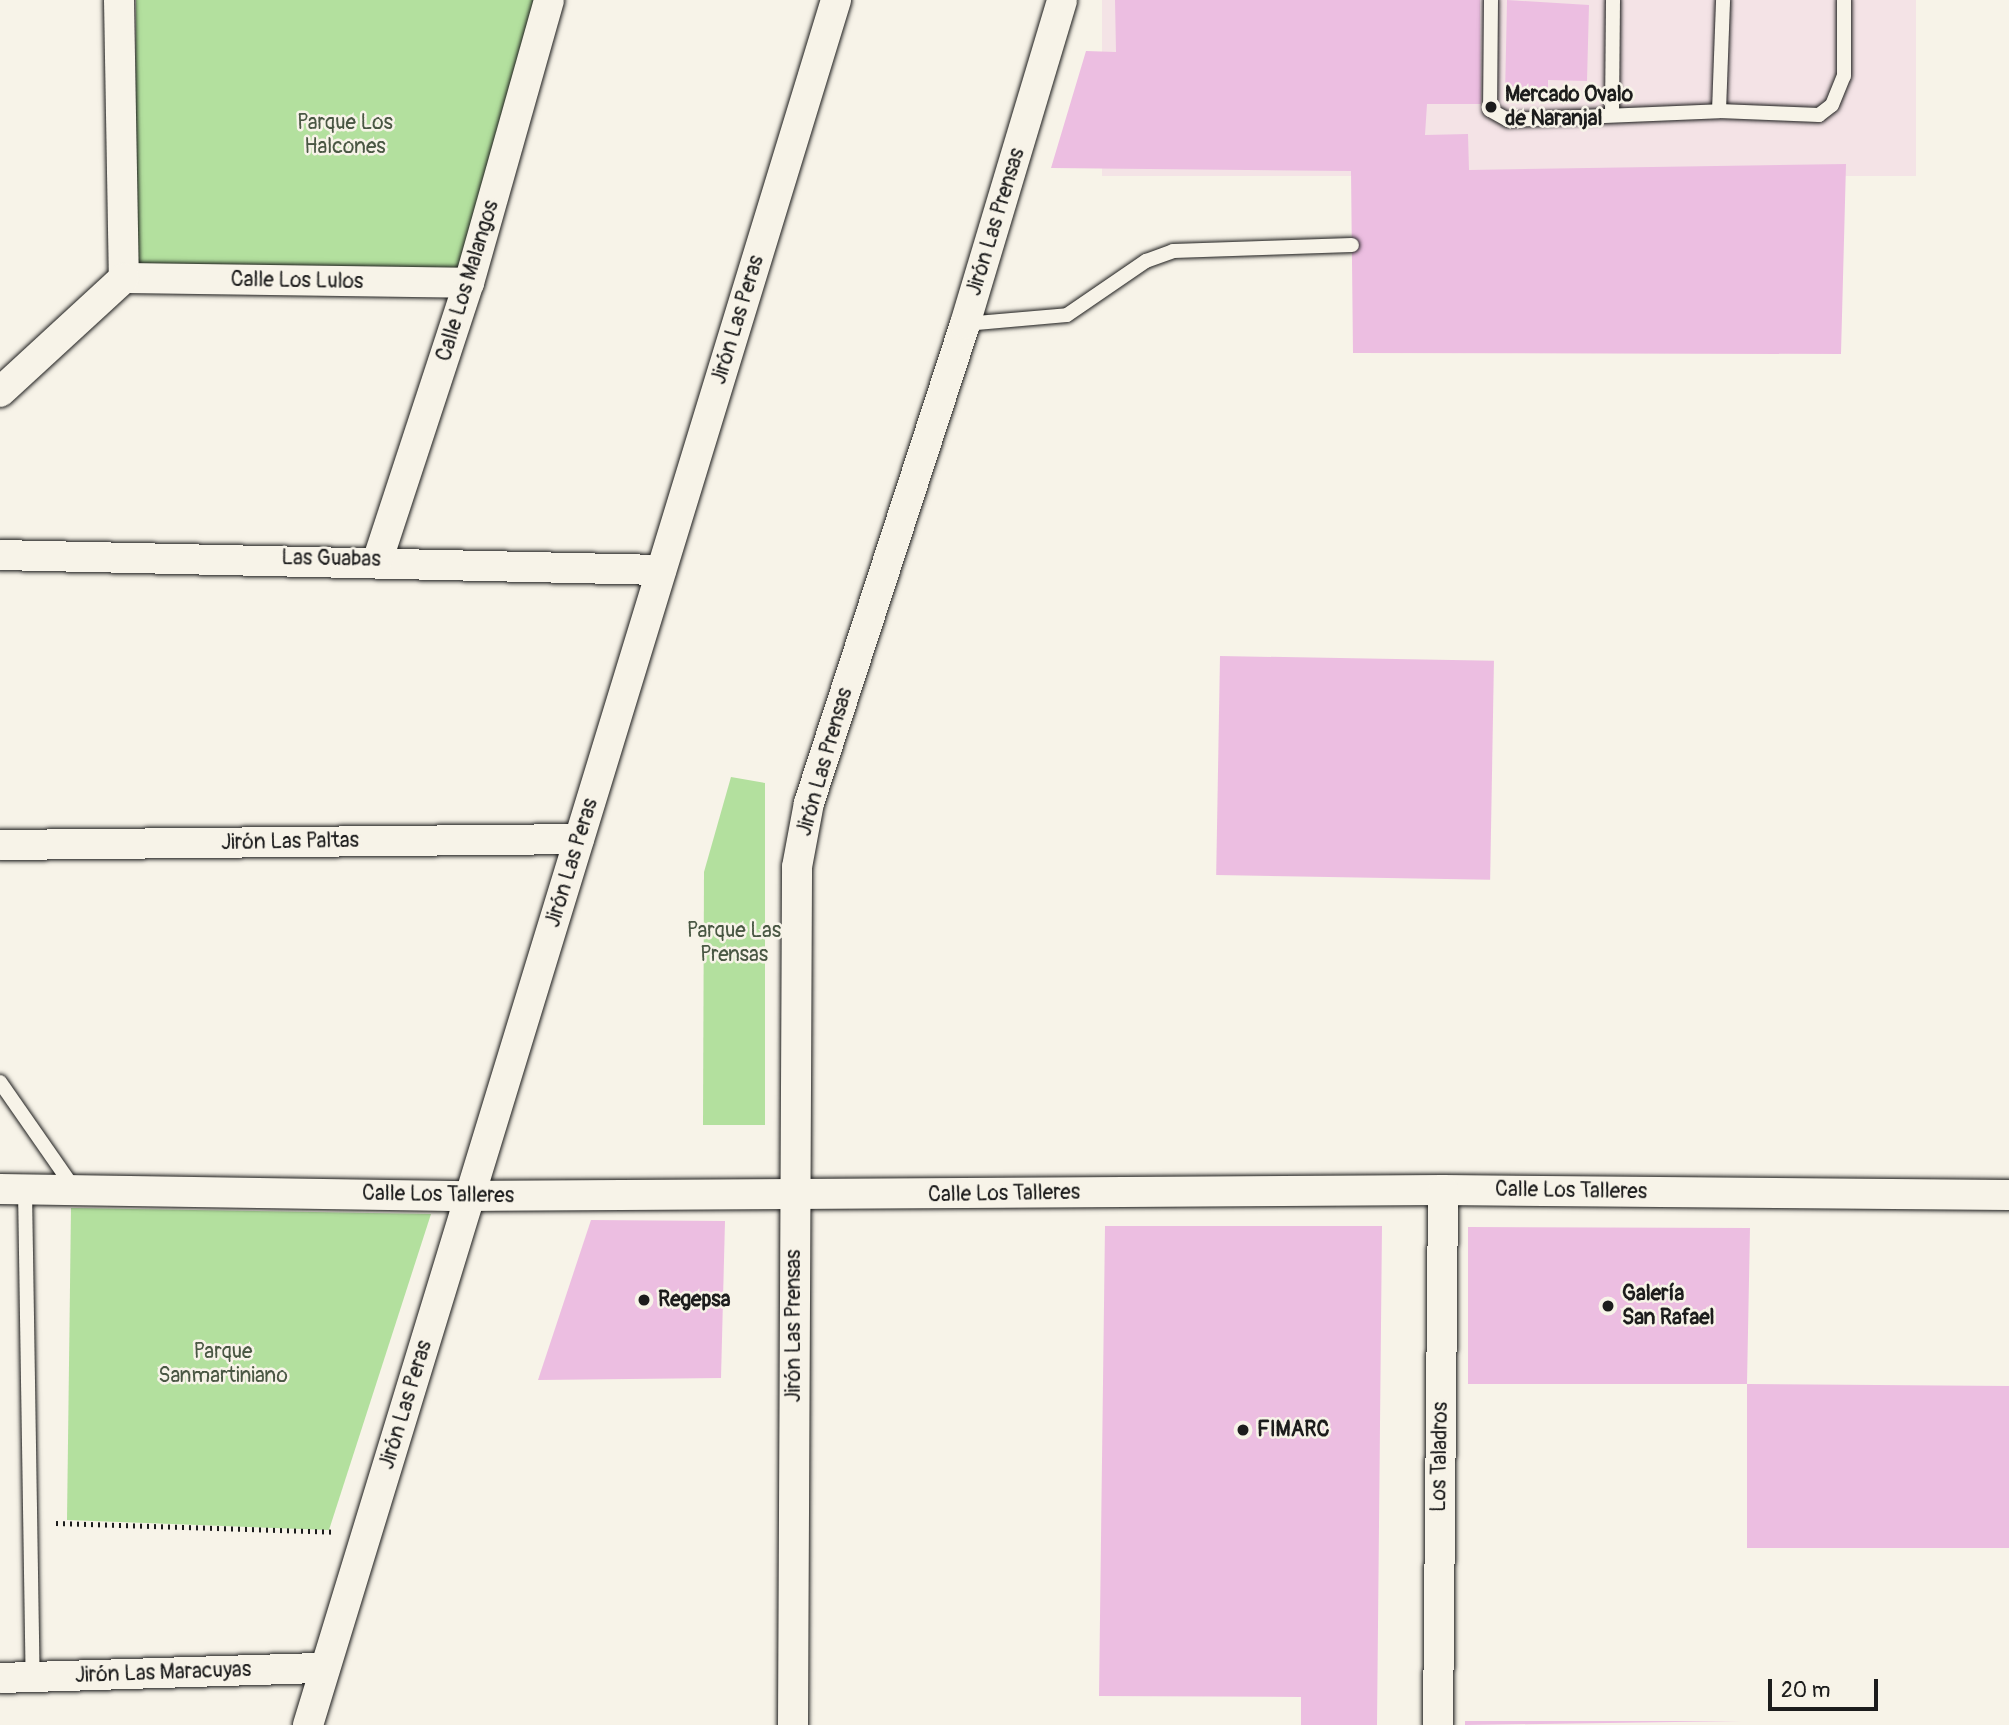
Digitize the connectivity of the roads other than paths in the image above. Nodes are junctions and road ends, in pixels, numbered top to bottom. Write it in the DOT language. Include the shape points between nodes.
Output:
graph roads {
  1 [pos="119,0"];
  2 [pos="550,0"];
  3 [pos="835,0"];
  4 [pos="1062,0"];
  5 [pos="1491,0"];
  6 [pos="1613,0"];
  7 [pos="1723,0"];
  8 [pos="1844,0"];
  9 [pos="1719,111"];
  10 [pos="1612,115"];
  11 [pos="1352,245"];
  12 [pos="124,278"];
  13 [pos="469,283"];
  14 [pos="965,324"];
  15 [pos="0,392"];
  16 [pos="0,555"];
  17 [pos="378,559"];
  18 [pos="661,570"];
  19 [pos="579,839"];
  20 [pos="0,845"];
  21 [pos="0,1082"];
  22 [pos="13,1190"];
  23 [pos="75,1190"];
  24 [pos="1443,1190"];
  25 [pos="2009,1195"];
  26 [pos="470,1196"];
  27 [pos="794,1196"];
  28 [pos="325,1668"];
  29 [pos="33,1677"];
  30 [pos="0,1678"];
  31 [pos="308,1725"];
  32 [pos="793,1725"];
  33 [pos="1438,1725"];
  1 -- 12 [label="street"];
  2 -- 13 [label="street, Calle Los Malangos"];
  3 -- 18 [label="street, Jirón Las Peras"];
  4 -- 14 [label="street, Jirón Las Prensas"];
  5 -- 10 [label="lane" via="1493,116"];
  6 -- 10 [label="lane"];
  7 -- 9 [label="lane"];
  8 -- 9 [label="lane" via="1844,76 1832,105 1819,116"];
  9 -- 10 [label="lane"];
  11 -- 14 [label="lane" via="1173,251 1146,261 1067,315"];
  12 -- 13 [label="street, Calle Los Lulos"];
  12 -- 15 [label="street"];
  13 -- 17 [label="street, Calle Los Malangos"];
  14 -- 27 [label="street, Jirón Las Prensas" via="803,833"];
  16 -- 17 [label="street, Las Guabas"];
  17 -- 18 [label="street, Las Guabas"];
  18 -- 19 [label="street, Jirón Las Peras"];
  19 -- 20 [label="street, Jirón Las Paltas"];
  19 -- 26 [label="street, Jirón Las Peras"];
  21 -- 23 [label="lane"];
  22 -- 23 [label="street, Calle Los Talleres"];
  22 -- 29 [label="lane" via="32,1522"];
  23 -- 26 [label="street, Calle Los Talleres"];
  24 -- 25 [label="street, Calle Los Talleres"];
  24 -- 27 [label="street, Calle Los Talleres"];
  24 -- 33 [label="street, Los Taladros"];
  26 -- 27 [label="street, Calle Los Talleres"];
  26 -- 28 [label="street, Jirón Las Peras"];
  27 -- 32 [label="street, Jirón Las Prensas"];
  28 -- 29 [label="street, Jirón Las Maracuyas"];
  28 -- 31 [label="street, Jirón Las Peras"];
  29 -- 30 [label="street, Jirón Las Maracuyas"];
}
